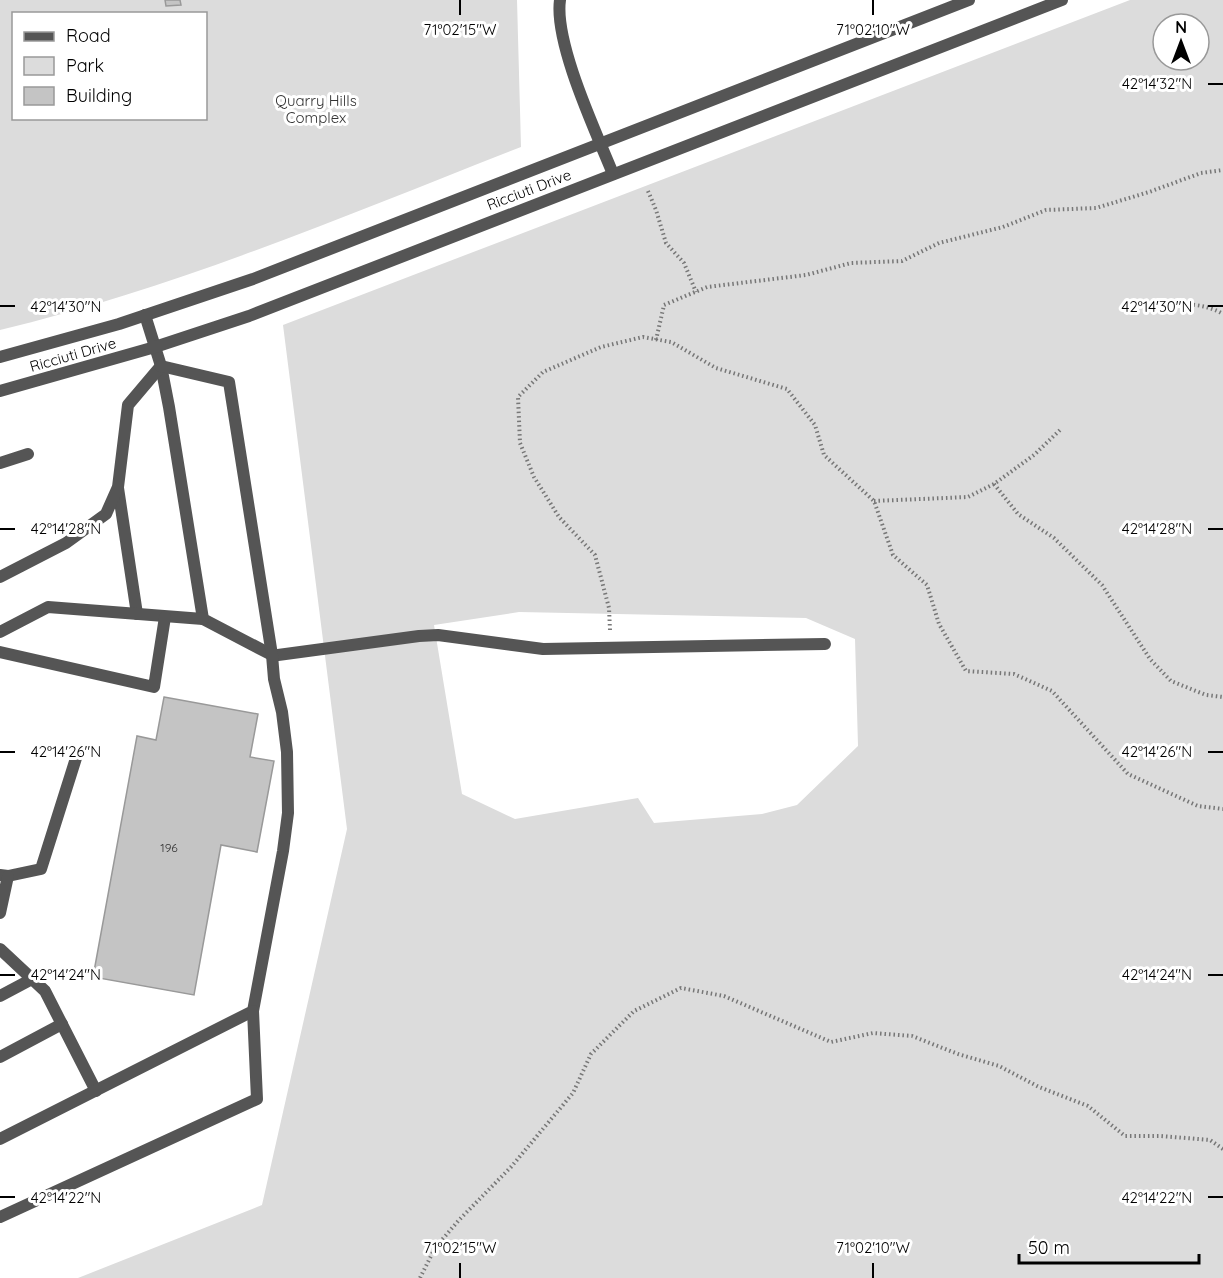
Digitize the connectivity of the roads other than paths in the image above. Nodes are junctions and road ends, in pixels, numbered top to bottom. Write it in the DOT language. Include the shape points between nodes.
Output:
graph roads {
  1 [pos="560,0"];
  2 [pos="969,0"];
  3 [pos="1062,0"];
  4 [pos="600,144"];
  5 [pos="613,174"];
  6 [pos="146,315"];
  7 [pos="155,347"];
  8 [pos="0,357"];
  9 [pos="161,366"];
  10 [pos="0,391"];
  11 [pos="28,454"];
  12 [pos="0,464"];
  13 [pos="118,487"];
  14 [pos="0,578"];
  15 [pos="137,614"];
  16 [pos="165,617"];
  17 [pos="203,620"];
  18 [pos="0,632"];
  19 [pos="825,644"];
  20 [pos="0,652"];
  21 [pos="272,655"];
  22 [pos="77,755"];
  23 [pos="4,875"];
  24 [pos="0,913"];
  25 [pos="0,949"];
  26 [pos="32,979"];
  27 [pos="0,996"];
  28 [pos="253,1011"];
  29 [pos="62,1024"];
  30 [pos="0,1057"];
  31 [pos="96,1091"];
  32 [pos="0,1139"];
  33 [pos="0,1217"];
  1 -- 4 [label="street" via="559,18 566,46"];
  2 -- 4 [label="street, Ricciuti Drive"];
  3 -- 5 [label="street, Ricciuti Drive"];
  4 -- 5 [label="street"];
  4 -- 6 [label="street, Ricciuti Drive" via="273,271"];
  5 -- 7 [label="street, Ricciuti Drive" via="290,300"];
  6 -- 7 [label="street"];
  6 -- 8 [label="street, Ricciuti Drive"];
  7 -- 9 [label="street"];
  7 -- 10 [label="street, Ricciuti Drive"];
  9 -- 13 [label="street" via="128,405"];
  9 -- 17 [label="street"];
  9 -- 21 [label="street" via="229,382"];
  11 -- 12 [label="street"];
  13 -- 14 [label="street" via="106,514 66,543"];
  13 -- 15 [label="street"];
  15 -- 16 [label="street"];
  15 -- 18 [label="street" via="48,607"];
  16 -- 17 [label="street"];
  16 -- 20 [label="street" via="154,687"];
  17 -- 21 [label="street"];
  19 -- 21 [label="street" via="543,649 438,635"];
  21 -- 28 [label="street" via="287,752 288,813"];
  22 -- 23 [label="street" via="41,869"];
  23 -- 24 [label="street"];
  25 -- 26 [label="street"];
  26 -- 27 [label="street"];
  26 -- 29 [label="street" via="45,991"];
  28 -- 31 [label="street"];
  28 -- 33 [label="street" via="257,1100"];
  29 -- 30 [label="street"];
  29 -- 31 [label="street"];
  31 -- 32 [label="street"];
}
